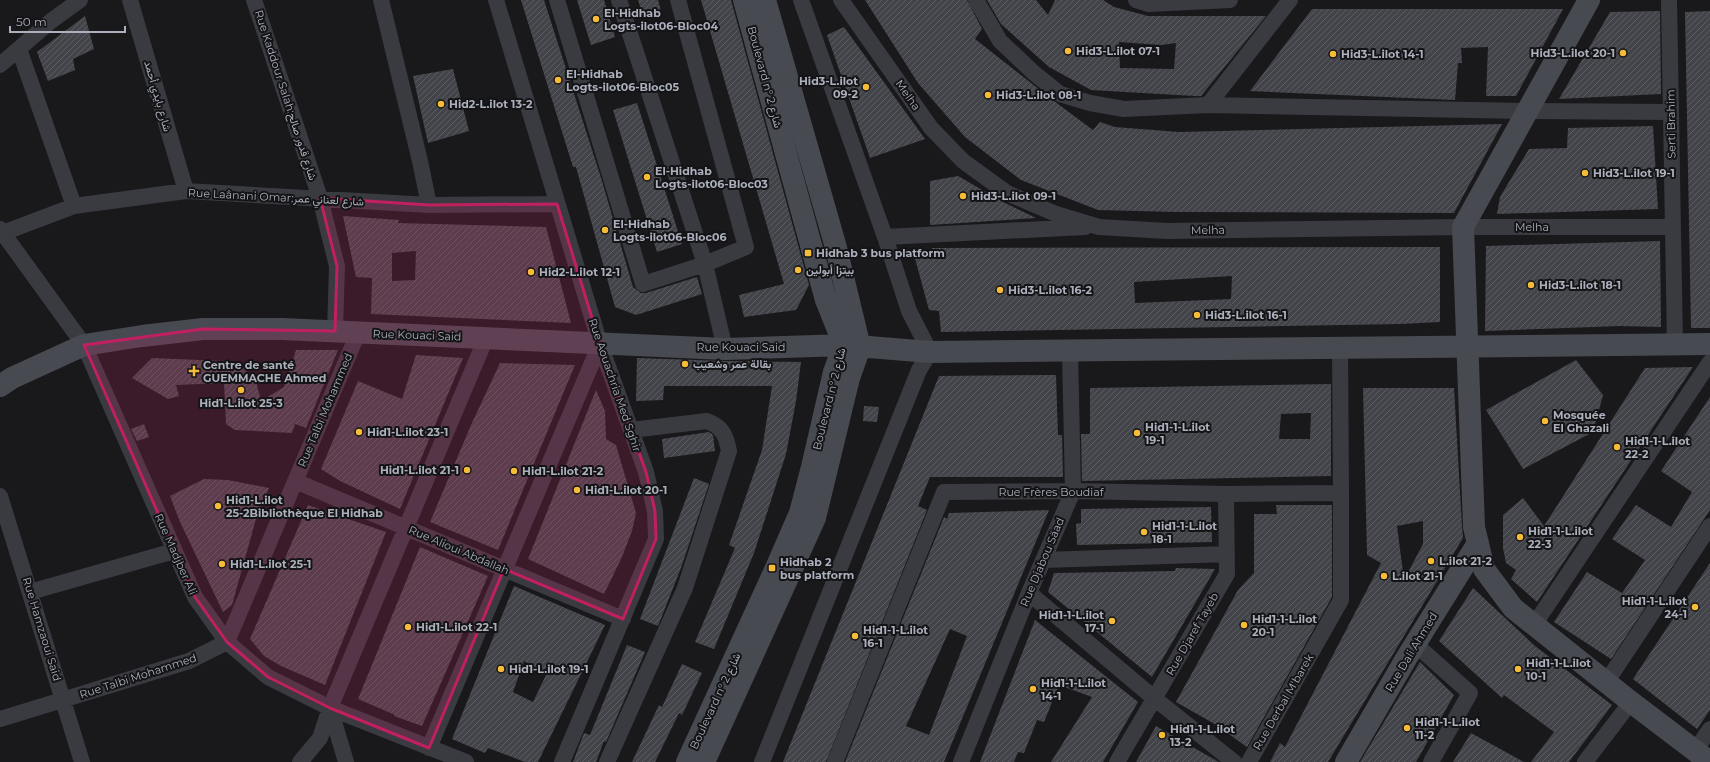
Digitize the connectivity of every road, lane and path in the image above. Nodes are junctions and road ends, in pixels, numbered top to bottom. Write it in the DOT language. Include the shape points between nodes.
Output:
graph roads {
  1 [pos="80,0"];
  2 [pos="130,0"];
  3 [pos="254,0"];
  4 [pos="381,0"];
  5 [pos="496,0"];
  6 [pos="558,0"];
  7 [pos="619,0"];
  8 [pos="678,0"];
  9 [pos="744,0"];
  10 [pos="766,0"];
  11 [pos="801,0"];
  12 [pos="841,0"];
  13 [pos="976,0"];
  14 [pos="1136,0"];
  15 [pos="1230,0"];
  16 [pos="1290,0"];
  17 [pos="1589,0"];
  18 [pos="1669,0"];
  19 [pos="19,49"];
  20 [pos="0,65"];
  21 [pos="1208,106"];
  22 [pos="1528,111"];
  23 [pos="1671,112"];
  24 [pos="186,191"];
  25 [pos="320,198"];
  26 [pos="557,204"];
  27 [pos="430,205"];
  28 [pos="74,206"];
  29 [pos="1098,227"];
  30 [pos="1463,227"];
  31 [pos="1673,228"];
  32 [pos="1,232"];
  33 [pos="885,237"];
  34 [pos="705,264"];
  35 [pos="335,332"];
  36 [pos="358,333"];
  37 [pos="486,338"];
  38 [pos="600,344"];
  39 [pos="1675,344"];
  40 [pos="1710,344"];
  41 [pos="84,345"];
  42 [pos="852,346"];
  43 [pos="1467,346"];
  44 [pos="1340,348"];
  45 [pos="725,349"];
  46 [pos="930,352"];
  47 [pos="1070,352"];
  48 [pos="1710,362"];
  49 [pos="0,386"];
  50 [pos="631,430"];
  51 [pos="295,481"];
  52 [pos="1073,491"];
  53 [pos="1341,493"];
  54 [pos="1226,494"];
  55 [pos="0,496"];
  56 [pos="1710,526"];
  57 [pos="406,527"];
  58 [pos="1478,543"];
  59 [pos="174,551"];
  60 [pos="1227,554"];
  61 [pos="1043,560"];
  62 [pos="504,569"];
  63 [pos="30,592"];
  64 [pos="1029,593"];
  65 [pos="623,618"];
  66 [pos="1534,625"];
  67 [pos="227,642"];
  68 [pos="1415,644"];
  69 [pos="1607,681"];
  70 [pos="1154,698"];
  71 [pos="64,700"];
  72 [pos="1631,702"];
  73 [pos="330,708"];
  74 [pos="0,719"];
  75 [pos="1710,729"];
  76 [pos="429,748"];
  77 [pos="1703,756"];
  78 [pos="82,762"];
  79 [pos="300,762"];
  80 [pos="346,762"];
  81 [pos="466,762"];
  82 [pos="562,762"];
  83 [pos="607,762"];
  84 [pos="687,762"];
  85 [pos="704,762"];
  86 [pos="762,762"];
  87 [pos="835,762"];
  88 [pos="961,762"];
  89 [pos="1117,762"];
  90 [pos="1234,762"];
  91 [pos="1249,762"];
  92 [pos="1346,762"];
  93 [pos="1431,762"];
  94 [pos="1585,762"];
  1 -- 19 [label="street"];
  2 -- 24 [label="street, شارع بايدي أحمد"];
  3 -- 25 [label="street, Rue Kaddour Salah;شارع قدور صالح"];
  4 -- 27 [label="street"];
  5 -- 26 [label="street, Rue Aouachria Med Sghir"];
  6 -- 34 [label="street" via="643,284"];
  7 -- 34 [label="street"];
  8 -- 34 [label="street" via="746,248"];
  9 -- 42 [label="street, Boulevard n° شارع 2" via="826,300"];
  10 -- 42 [label="street, Boulevard n° شارع 2" via="835,244"];
  11 -- 33 [label="street"];
  12 -- 29 [label="street, Melha" via="931,128 963,161 1006,193 1056,214"];
  13 -- 21 [label="street" via="1000,41 1060,94 1090,103 1124,108"];
  14 -- 15 [label="street" via="1149,4"];
  16 -- 21 [label="street"];
  17 -- 22 [label="street"];
  18 -- 23 [label="street, Serti Brahim"];
  19 -- 20 [label="street"];
  19 -- 28 [label="street"];
  21 -- 22 [label="street"];
  22 -- 23 [label="street"];
  22 -- 30 [label="street"];
  23 -- 31 [label="street, Serti Brahim"];
  24 -- 25 [label="street, Rue Laânani Omar;شارع لعناني عمر"];
  24 -- 28 [label="street, Rue Laânani Omar;شارع لعناني عمر"];
  25 -- 27 [label="street, Rue Laânani Omar;شارع لعناني عمر"];
  25 -- 35 [label="street, Rue Kaddour Salah;شارع قدور صالح" via="338,266"];
  26 -- 27 [label="street, Rue Laânani Omar;شارع لعناني عمر"];
  26 -- 38 [label="street, Rue Aouachria Med Sghir"];
  28 -- 32 [label="street, Rue Laânani Omar;شارع لعناني عمر"];
  29 -- 30 [label="street, Melha" via="1168,231"];
  29 -- 33 [label="street"];
  30 -- 31 [label="street, Melha"];
  30 -- 43 [label="street"];
  31 -- 39 [label="street, Serti Brahim"];
  32 -- 41 [label="street, Rue Madjber Ali"];
  33 -- 46 [label="street" via="909,311"];
  34 -- 45 [label="street"];
  35 -- 36 [label="street, Rue Kouaci Said"];
  35 -- 41 [label="street, Rue Kouaci Said" via="203,329"];
  36 -- 37 [label="street, Rue Kouaci Said"];
  36 -- 51 [label="street, Rue Talbi Mohammed"];
  37 -- 38 [label="street, Rue Kouaci Said"];
  37 -- 57 [label="street"];
  38 -- 45 [label="street, Rue Kouaci Said"];
  38 -- 50 [label="street, Rue Aouachria Med Sghir"];
  38 -- 62 [label="street"];
  39 -- 40 [label="street, Rue Kouaci Said"];
  39 -- 43 [label="street, Rue Kouaci Said"];
  41 -- 49 [label="street, Rue Kouaci Said"];
  41 -- 59 [label="street, Rue Madjber Ali"];
  42 -- 45 [label="street, Rue Kouaci Said"];
  42 -- 46 [label="street, Rue Kouaci Said"];
  42 -- 84 [label="street, Boulevard n° شارع 2" via="834,372 800,513"];
  42 -- 85 [label="street, Boulevard n° شارع 2" via="849,378 815,518"];
  43 -- 44 [label="street, Rue Kouaci Said"];
  43 -- 58 [label="street" via="1474,527"];
  44 -- 47 [label="street, Rue Kouaci Said"];
  44 -- 53 [label="street"];
  46 -- 47 [label="street, Rue Kouaci Said"];
  46 -- 86 [label="street" via="919,370"];
  47 -- 52 [label="street, Rue Djabou Säad"];
  48 -- 66 [label="street"];
  50 -- 65 [label="street, Rue Aouachria Med Sghir" via="648,480 655,511 656,539"];
  50 -- 83 [label="street" via="707,421 717,424 723,432 729,451 685,588"];
  51 -- 57 [label="street, Rue Alioui Abdallah"];
  51 -- 67 [label="street, Rue Talbi Mohammed"];
  52 -- 54 [label="street, Rue Frères Boudiaf"];
  52 -- 61 [label="street, Rue Djabou Säad"];
  52 -- 87 [label="street, Rue Frères Boudiaf" via="944,492"];
  53 -- 54 [label="street, Rue Frères Boudiaf"];
  53 -- 91 [label="street, Rue Derbal M'barek" via="1341,600"];
  54 -- 60 [label="street, Rue Djaref Tayeb"];
  55 -- 63 [label="street, Rue Hamzaoui Said"];
  56 -- 69 [label="street"];
  57 -- 62 [label="street, Rue Alioui Abdallah"];
  57 -- 73 [label="street"];
  58 -- 66 [label="street" via="1484,569 1513,608"];
  58 -- 68 [label="street, Rue Dali Ahmed"];
  59 -- 63 [label="street"];
  59 -- 67 [label="street, Rue Madjber Ali" via="195,597"];
  60 -- 61 [label="street"];
  60 -- 70 [label="street, Rue Djaref Tayeb" via="1227,574"];
  61 -- 64 [label="street, Rue Djabou Säad"];
  62 -- 65 [label="street, Rue Alioui Abdallah"];
  62 -- 76 [label="street"];
  63 -- 71 [label="street, Rue Hamzaoui Said"];
  64 -- 70 [label="street"];
  64 -- 88 [label="street, Rue Djabou Säad"];
  65 -- 82 [label="street, Rue Aouachria Med Sghir"];
  66 -- 69 [label="street"];
  67 -- 71 [label="street, Rue Talbi Mohammed" via="189,661"];
  67 -- 73 [label="street, Rue Madjber Ali" via="268,677"];
  68 -- 92 [label="street, Rue Dali Ahmed"];
  68 -- 93 [label="street" via="1470,693"];
  69 -- 72 [label="street"];
  70 -- 89 [label="street, Rue Djaref Tayeb"];
  70 -- 90 [label="street"];
  71 -- 74 [label="street, Rue Talbi Mohammed"];
  71 -- 78 [label="street, Rue Hamzaoui Said"];
  72 -- 77 [label="street"];
  72 -- 94 [label="street"];
  73 -- 76 [label="street, Rue Madjber Ali"];
  73 -- 79 [label="street" via="320,738"];
  73 -- 80 [label="street"];
  75 -- 77 [label="street"];
  76 -- 81 [label="street, Rue Madjber Ali"];
}
